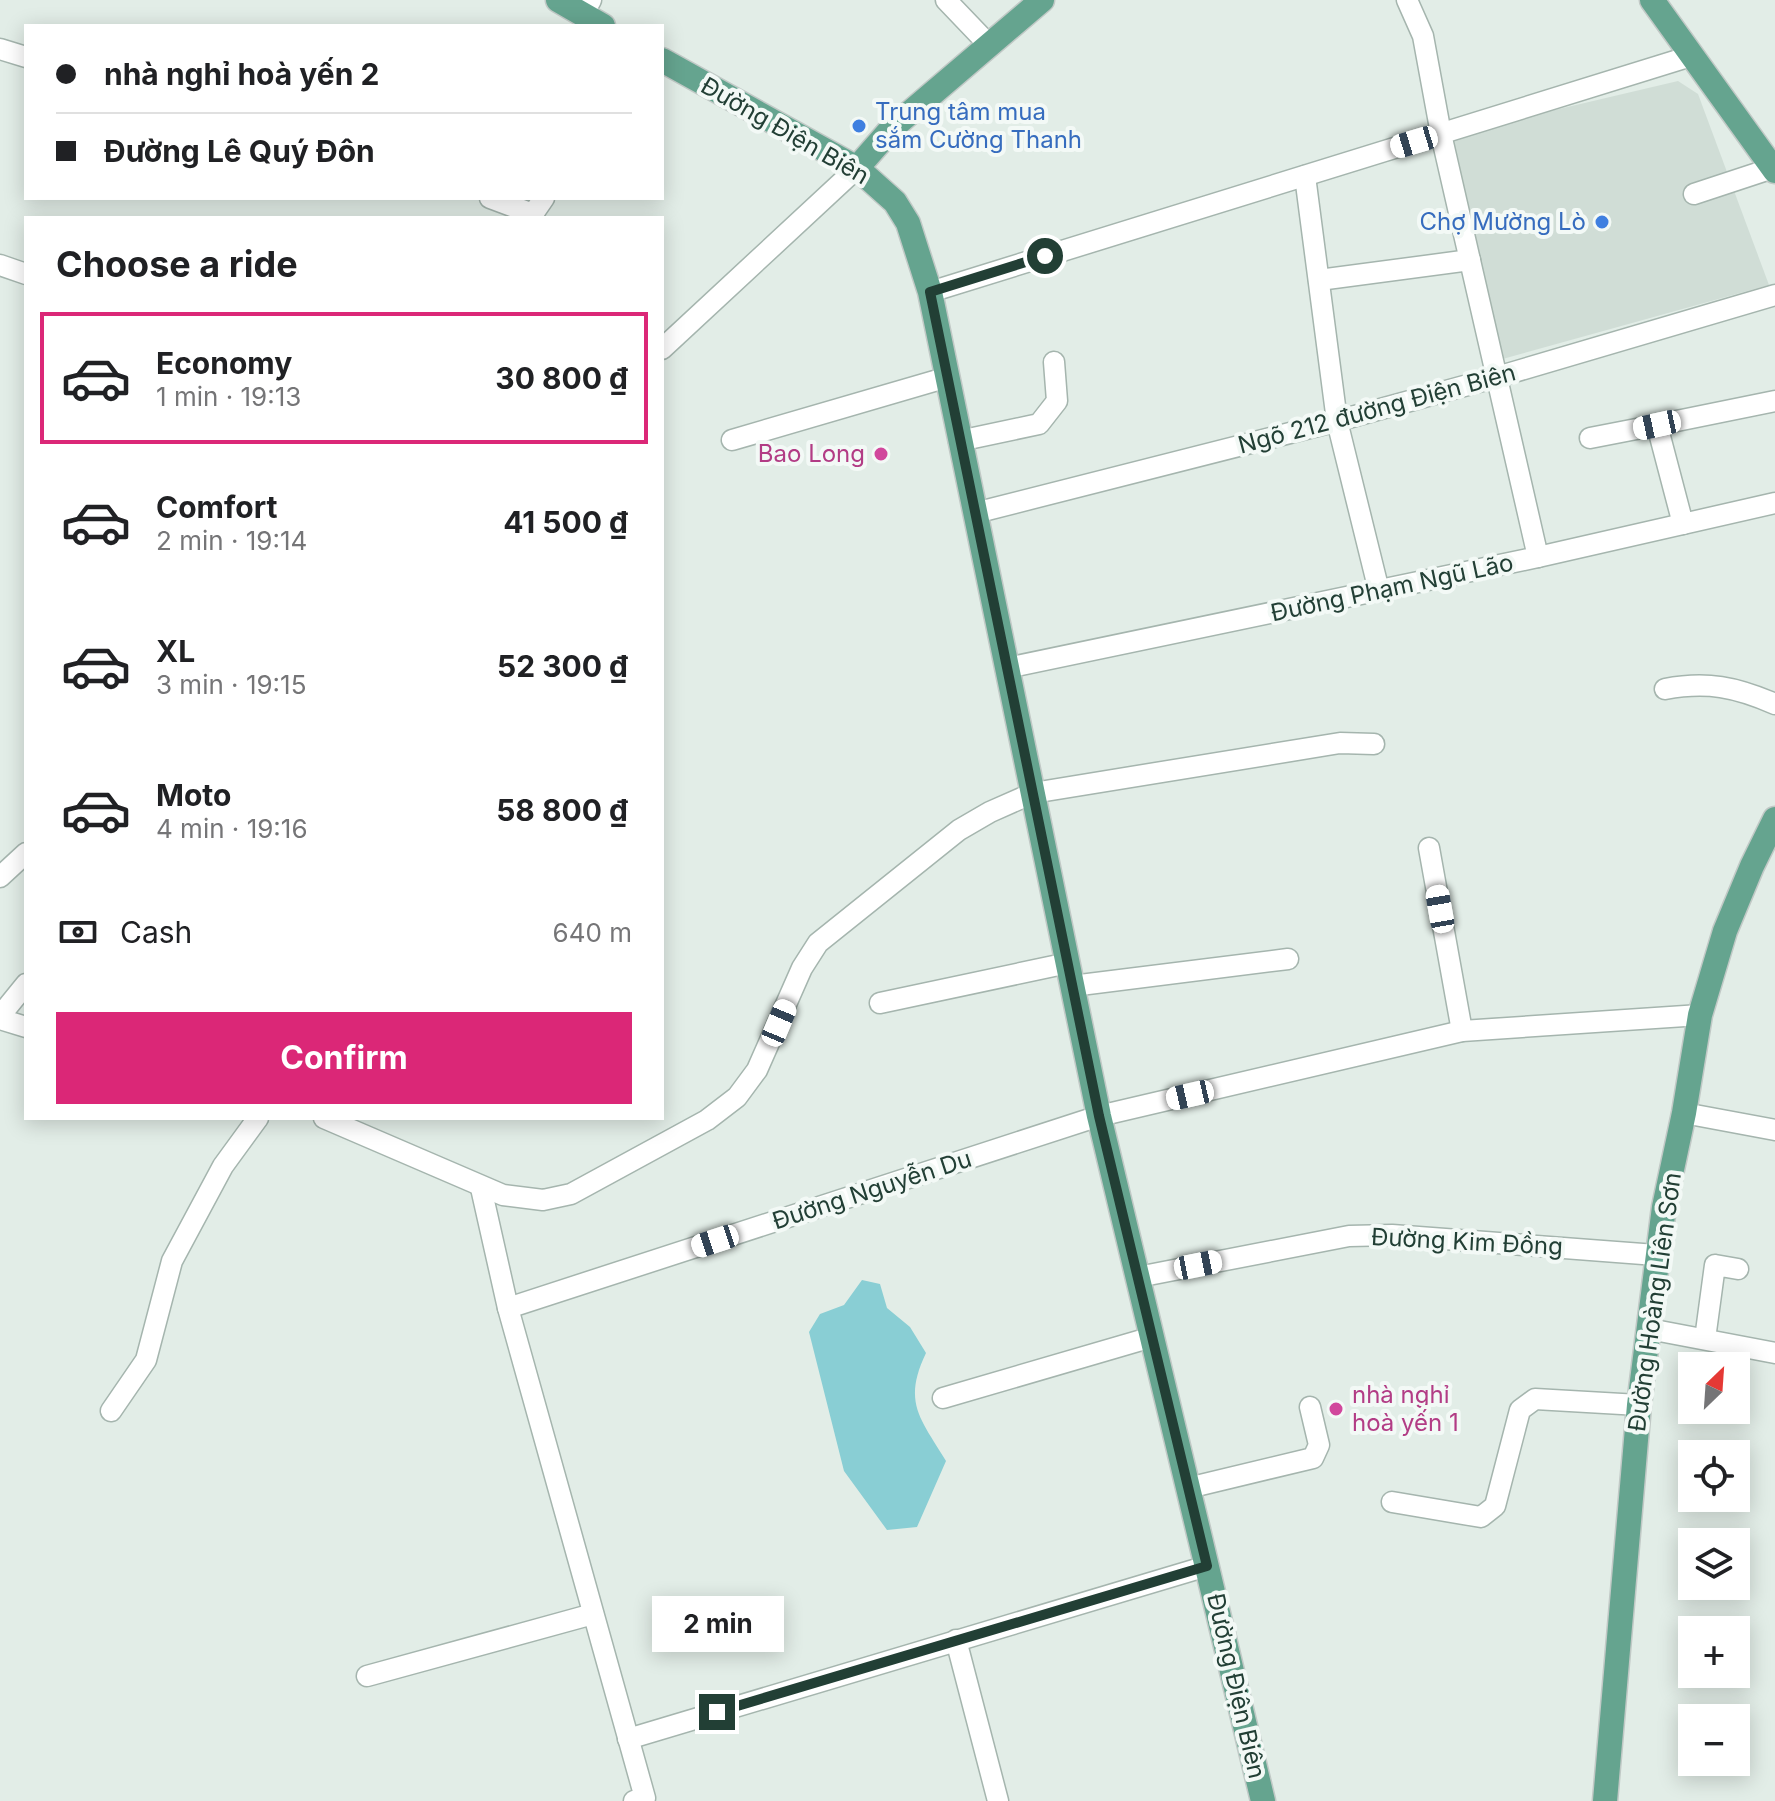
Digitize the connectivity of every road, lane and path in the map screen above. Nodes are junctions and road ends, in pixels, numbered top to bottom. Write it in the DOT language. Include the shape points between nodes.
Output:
graph roads {
  1 [pos="558,0"];
  2 [pos="946,0"];
  3 [pos="1042,0"];
  4 [pos="1407,0"];
  5 [pos="1652,0"];
  6 [pos="592,13"];
  7 [pos="989,45"];
  8 [pos="0,49"];
  9 [pos="24,56"];
  10 [pos="1691,56"];
  11 [pos="664,61"];
  12 [pos="1441,134"];
  13 [pos="857,168"];
  14 [pos="1774,170"];
  15 [pos="1305,176"];
  16 [pos="1694,194"];
  17 [pos="498,200"];
  18 [pos="537,210"];
  19 [pos="1470,260"];
  20 [pos="0,265"];
  21 [pos="24,273"];
  22 [pos="1319,280"];
  23 [pos="930,292"];
  24 [pos="1775,295"];
  25 [pos="664,347"];
  26 [pos="1054,362"];
  27 [pos="948,377"];
  28 [pos="1497,377"];
  29 [pos="1775,401"];
  30 [pos="1337,421"];
  31 [pos="1657,425"];
  32 [pos="1590,438"];
  33 [pos="732,440"];
  34 [pos="959,441"];
  35 [pos="1775,503"];
  36 [pos="975,513"];
  37 [pos="1683,524"];
  38 [pos="1538,557"];
  39 [pos="1379,591"];
  40 [pos="1007,668"];
  41 [pos="1665,689"];
  42 [pos="1775,704"];
  43 [pos="1374,744"];
  44 [pos="1033,793"];
  45 [pos="1775,819"];
  46 [pos="1429,848"];
  47 [pos="24,855"];
  48 [pos="0,877"];
  49 [pos="1288,959"];
  50 [pos="1070,974"];
  51 [pos="24,987"];
  52 [pos="880,1003"];
  53 [pos="1700,1015"];
  54 [pos="0,1018"];
  55 [pos="24,1026"];
  56 [pos="1462,1031"];
  57 [pos="1684,1113"];
  58 [pos="1099,1116"];
  59 [pos="257,1120"];
  60 [pos="328,1120"];
  61 [pos="1775,1130"];
  62 [pos="481,1188"];
  63 [pos="1656,1255"];
  64 [pos="1738,1269"];
  65 [pos="1138,1277"];
  66 [pos="508,1308"];
  67 [pos="1649,1329"];
  68 [pos="1152,1337"];
  69 [pos="1705,1339"];
  70 [pos="1775,1353"];
  71 [pos="943,1398"];
  72 [pos="1639,1405"];
  73 [pos="1310,1407"];
  74 [pos="111,1411"];
  75 [pos="1188,1488"];
  76 [pos="1392,1502"];
  77 [pos="1207,1566"];
  78 [pos="593,1614"];
  79 [pos="956,1640"];
  80 [pos="367,1676"];
  81 [pos="628,1739"];
  82 [pos="642,1800"];
  83 [pos="998,1801"];
  84 [pos="1263,1801"];
  85 [pos="1605,1801"];
  1 -- 6 [label="main road"];
  2 -- 7 [label="street"];
  3 -- 7 [label="main road"];
  4 -- 12 [label="street" via="1423,36"];
  5 -- 10 [label="main road"];
  7 -- 13 [label="main road" via="892,128"];
  8 -- 9 [label="street"];
  10 -- 12 [label="street"];
  10 -- 14 [label="main road"];
  11 -- 13 [label="main road, Đường Điện Biên"];
  12 -- 15 [label="street"];
  12 -- 19 [label="street"];
  13 -- 23 [label="main road, Đường Điện Biên" via="895,202 908,223"];
  13 -- 25 [label="street"];
  14 -- 16 [label="street"];
  15 -- 22 [label="street"];
  15 -- 23 [label="street"];
  17 -- 18 [label="street"];
  19 -- 22 [label="street"];
  19 -- 28 [label="street"];
  20 -- 21 [label="street"];
  22 -- 30 [label="street"];
  23 -- 27 [label="main road, Đường Điện Biên"];
  24 -- 28 [label="street, Ngõ 212 đường Điện Biên"];
  26 -- 34 [label="street" via="1057,401 1039,424"];
  27 -- 33 [label="street"];
  27 -- 34 [label="main road, Đường Điện Biên"];
  28 -- 30 [label="street, Ngõ 212 đường Điện Biên"];
  28 -- 38 [label="street"];
  29 -- 31 [label="street"];
  30 -- 36 [label="street, Ngõ 212 đường Điện Biên"];
  30 -- 39 [label="street"];
  31 -- 32 [label="street"];
  31 -- 37 [label="street"];
  34 -- 36 [label="main road, Đường Điện Biên"];
  35 -- 37 [label="street, Đường Phạm Ngũ Lão"];
  36 -- 40 [label="main road, Đường Điện Biên"];
  37 -- 38 [label="street, Đường Phạm Ngũ Lão"];
  38 -- 39 [label="street, Đường Phạm Ngũ Lão"];
  39 -- 40 [label="street, Đường Phạm Ngũ Lão"];
  40 -- 44 [label="main road, Đường Điện Biên"];
  41 -- 42 [label="street" via="1720,685"];
  43 -- 44 [label="street" via="1340,743"];
  44 -- 50 [label="main road, Đường Điện Biên"];
  44 -- 62 [label="street" via="959,830 826,935 802,968 757,1070 724,1108 571,1194 523,1199"];
  45 -- 53 [label="main road, Đường Hoàng Liên Sơn" via="1725,931"];
  46 -- 56 [label="street"];
  47 -- 48 [label="street"];
  49 -- 50 [label="street"];
  50 -- 52 [label="street"];
  50 -- 58 [label="main road, Đường Điện Biên"];
  51 -- 54 [label="street"];
  53 -- 56 [label="street, Đường Nguyễn Du"];
  53 -- 57 [label="main road, Đường Hoàng Liên Sơn"];
  54 -- 55 [label="street"];
  56 -- 58 [label="street, Đường Nguyễn Du"];
  57 -- 61 [label="street"];
  57 -- 63 [label="main road, Đường Hoàng Liên Sơn"];
  58 -- 65 [label="main road, Đường Điện Biên"];
  58 -- 66 [label="street, Đường Nguyễn Du"];
  59 -- 74 [label="street" via="223,1166 172,1261 146,1360"];
  60 -- 62 [label="street"];
  62 -- 66 [label="street"];
  63 -- 65 [label="street, Đường Kim Đồng" via="1349,1236"];
  63 -- 67 [label="main road, Đường Hoàng Liên Sơn"];
  64 -- 69 [label="street" via="1715,1265"];
  65 -- 68 [label="main road, Đường Điện Biên"];
  66 -- 78 [label="street"];
  67 -- 69 [label="street"];
  67 -- 72 [label="main road, Đường Hoàng Liên Sơn"];
  68 -- 71 [label="street"];
  68 -- 75 [label="main road, Đường Điện Biên"];
  69 -- 70 [label="street"];
  72 -- 76 [label="street" via="1535,1399 1520,1410 1495,1506 1481,1517"];
  72 -- 85 [label="main road, Đường Hoàng Liên Sơn"];
  73 -- 75 [label="street" via="1319,1445 1313,1458"];
  75 -- 77 [label="main road, Đường Điện Biên"];
  77 -- 79 [label="street"];
  77 -- 84 [label="main road, Đường Điện Biên"];
  78 -- 80 [label="street"];
  78 -- 81 [label="street"];
  79 -- 81 [label="street"];
  79 -- 83 [label="street"];
  81 -- 82 [label="street"];
}
